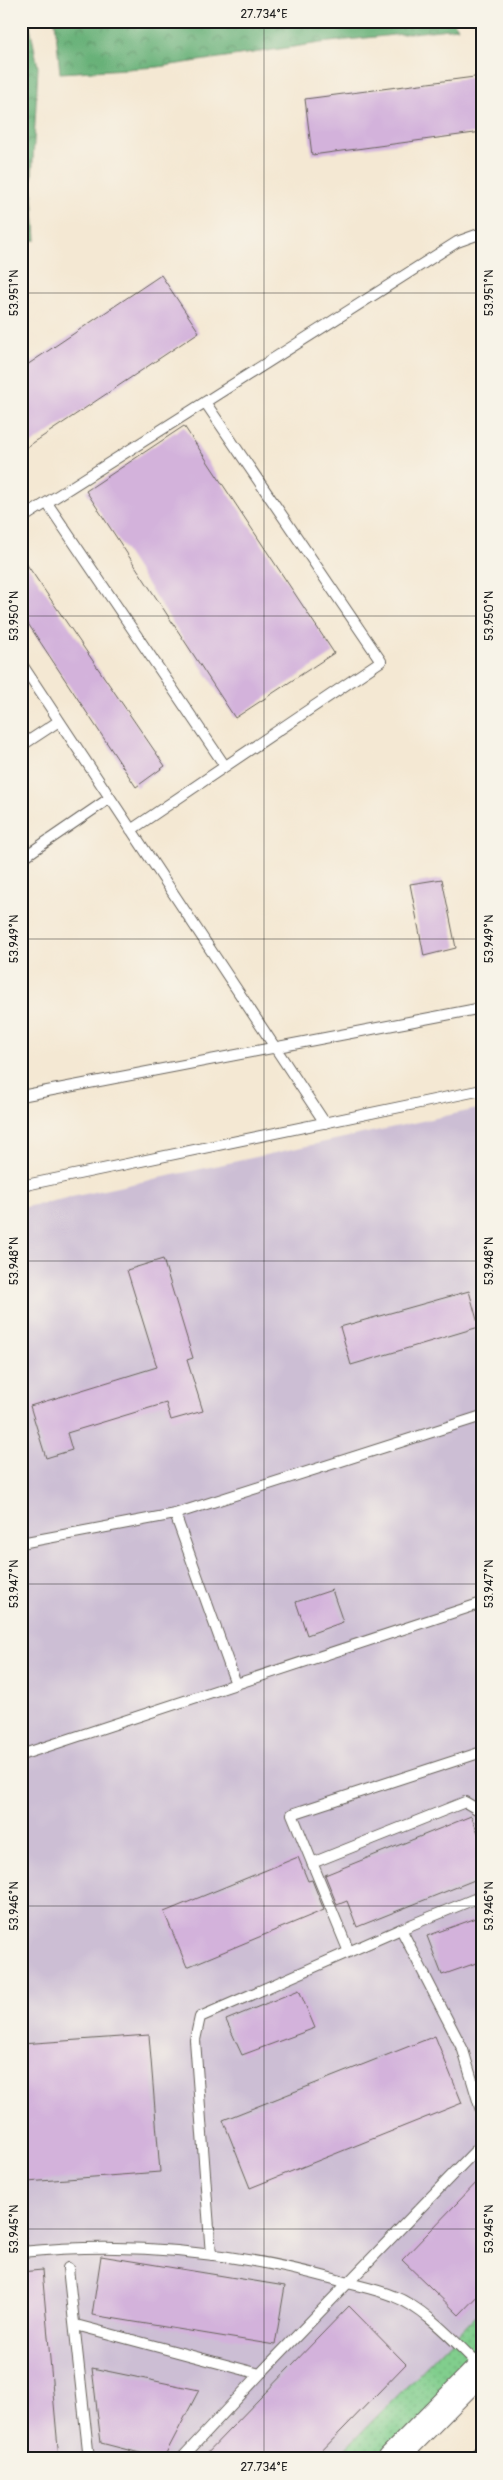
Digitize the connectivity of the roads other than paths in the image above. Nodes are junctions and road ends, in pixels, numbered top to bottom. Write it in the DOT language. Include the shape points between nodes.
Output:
graph roads {
  1 [pos="482,233"];
  2 [pos="205,402"];
  3 [pos="48,503"];
  4 [pos="21,520"];
  5 [pos="21,663"];
  6 [pos="59,720"];
  7 [pos="21,746"];
  8 [pos="225,766"];
  9 [pos="110,798"];
  10 [pos="131,830"];
  11 [pos="21,859"];
  12 [pos="482,1008"];
  13 [pos="275,1048"];
  14 [pos="482,1090"];
  15 [pos="21,1096"];
  16 [pos="325,1123"];
  17 [pos="21,1186"];
  18 [pos="482,1416"];
  19 [pos="176,1514"];
  20 [pos="21,1543"];
  21 [pos="482,1603"];
  22 [pos="236,1684"];
  23 [pos="482,1752"];
  24 [pos="21,1755"];
  25 [pos="482,1812"];
  26 [pos="312,1863"];
  27 [pos="482,1896"];
  28 [pos="401,1929"];
  29 [pos="349,1952"];
  30 [pos="482,2114"];
  31 [pos="482,2144"];
  32 [pos="21,2241"];
  33 [pos="22,2252"];
  34 [pos="211,2255"];
  35 [pos="68,2268"];
  36 [pos="349,2283"];
  37 [pos="76,2325"];
  38 [pos="482,2368"];
  39 [pos="260,2374"];
  40 [pos="482,2448"];
  41 [pos="89,2459"];
  42 [pos="181,2459"];
  43 [pos="392,2459"];
  44 [pos="472,2459"];
  1 -- 2 [label="lane" via="458,242"];
  2 -- 3 [label="lane"];
  2 -- 8 [label="lane" via="381,661"];
  3 -- 4 [label="lane"];
  3 -- 8 [label="lane"];
  5 -- 6 [label="lane"];
  6 -- 7 [label="lane"];
  6 -- 9 [label="lane"];
  8 -- 10 [label="lane"];
  9 -- 10 [label="lane"];
  9 -- 11 [label="lane"];
  10 -- 13 [label="lane"];
  12 -- 13 [label="lane"];
  13 -- 15 [label="lane"];
  13 -- 16 [label="lane"];
  14 -- 16 [label="lane"];
  16 -- 17 [label="lane"];
  18 -- 19 [label="lane"];
  19 -- 20 [label="lane"];
  19 -- 22 [label="lane"];
  21 -- 22 [label="lane"];
  22 -- 24 [label="lane"];
  23 -- 26 [label="lane" via="292,1814"];
  25 -- 26 [label="lane" via="465,1802"];
  26 -- 29 [label="lane"];
  27 -- 28 [label="lane"];
  28 -- 29 [label="lane"];
  28 -- 30 [label="lane" via="463,2050"];
  29 -- 34 [label="lane" via="200,2017 195,2040"];
  31 -- 36 [label="lane"];
  32 -- 33 [label="lane"];
  33 -- 34 [label="lane" via="66,2248 161,2248"];
  34 -- 36 [label="lane" via="278,2264"];
  35 -- 37 [label="lane"];
  36 -- 38 [label="lane" via="394,2296 439,2325"];
  36 -- 39 [label="lane"];
  37 -- 39 [label="lane"];
  37 -- 41 [label="lane"];
  38 -- 43 [label="main road"];
  39 -- 42 [label="lane"];
  40 -- 44 [label="lane"];
}
